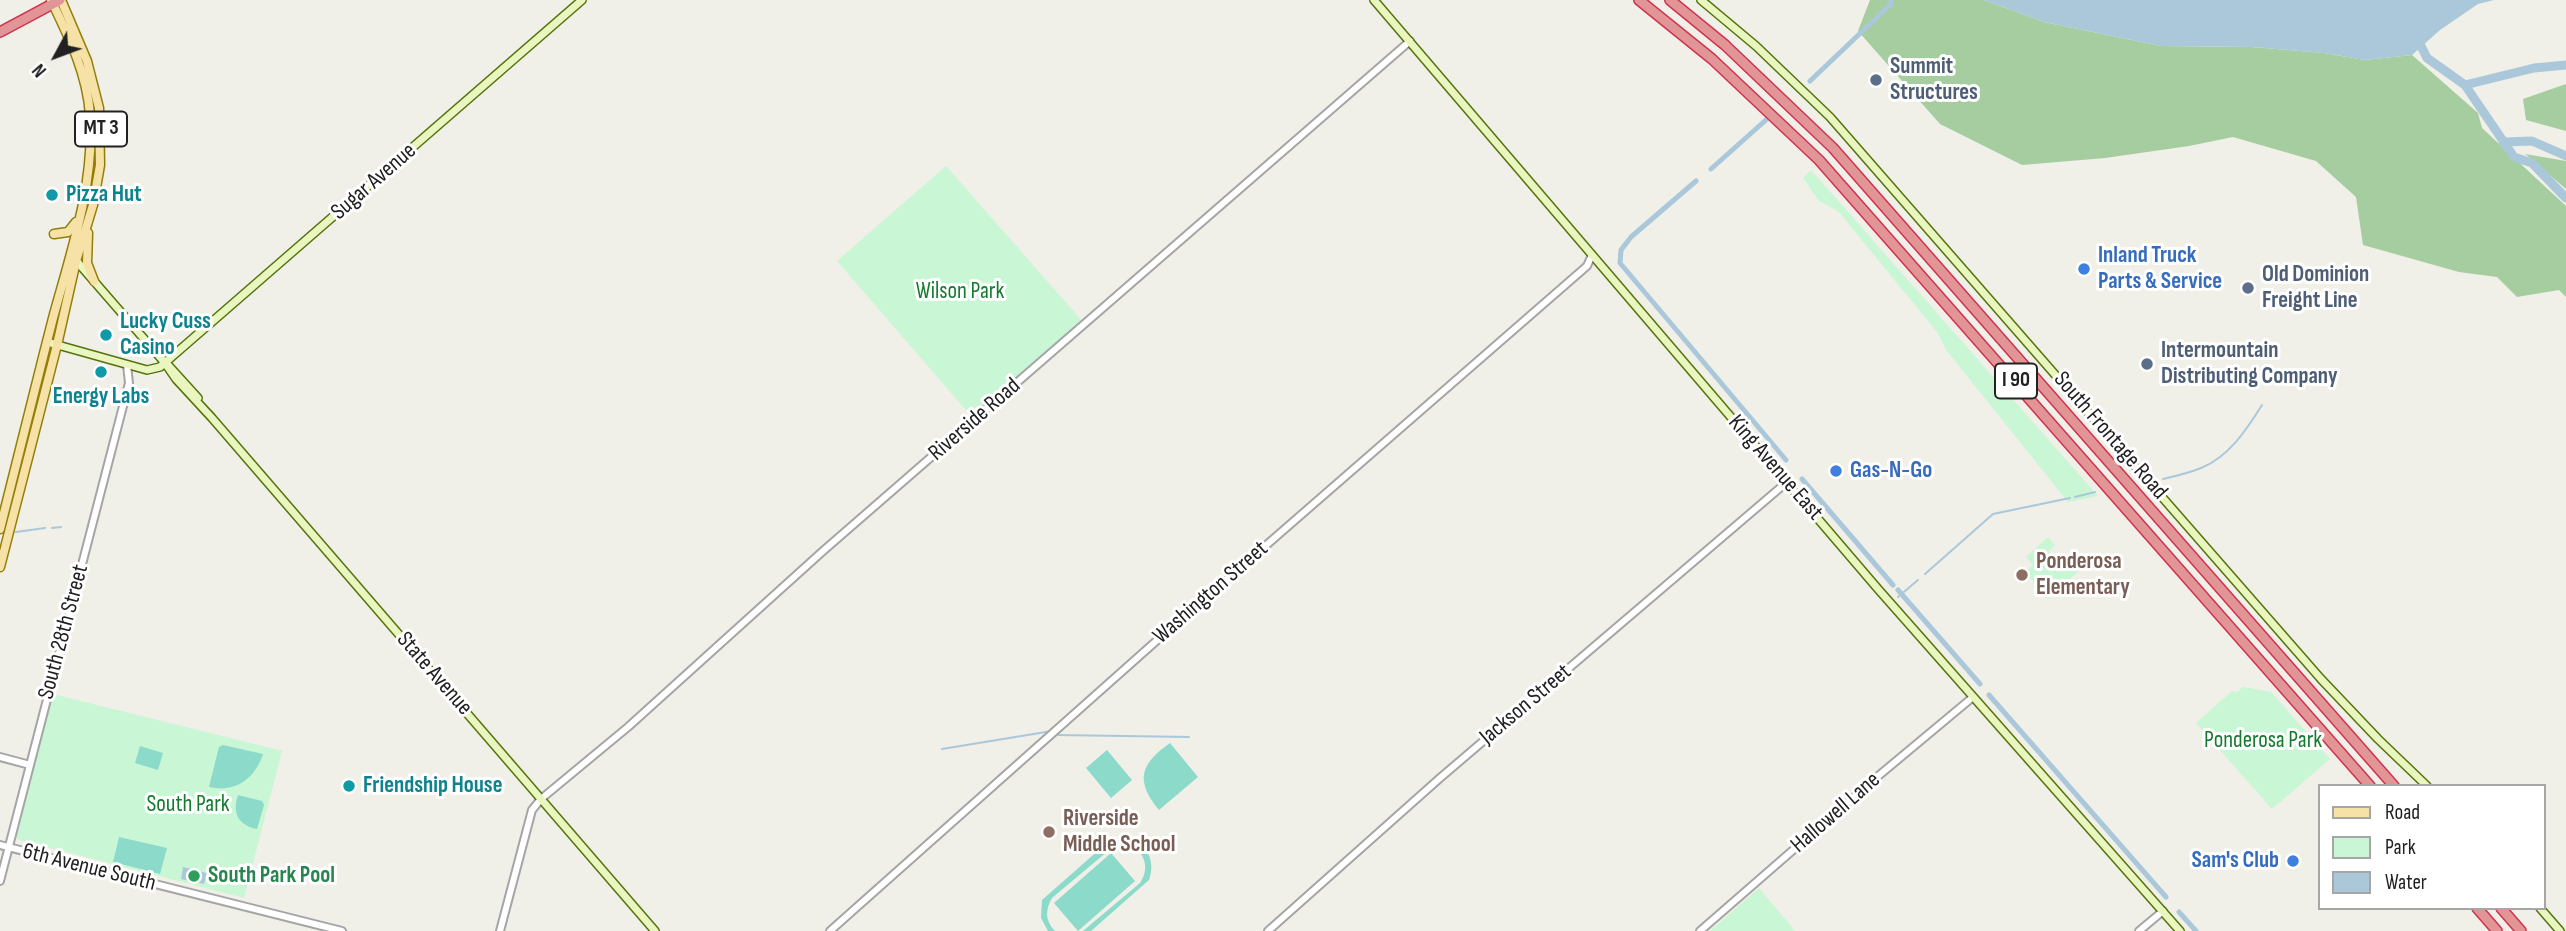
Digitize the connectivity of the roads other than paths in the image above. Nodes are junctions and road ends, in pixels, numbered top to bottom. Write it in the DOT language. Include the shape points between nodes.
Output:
graph roads {
  1 [pos="582,0"];
  2 [pos="1374,0"];
  3 [pos="1639,0"];
  4 [pos="1670,0"];
  5 [pos="1702,0"];
  6 [pos="56,1"];
  7 [pos="0,32"];
  8 [pos="1410,41"];
  9 [pos="79,216"];
  10 [pos="89,216"];
  11 [pos="54,234"];
  12 [pos="1592,255"];
  13 [pos="73,258"];
  14 [pos="94,281"];
  15 [pos="69,291"];
  16 [pos="47,342"];
  17 [pos="57,345"];
  18 [pos="165,363"];
  19 [pos="127,365"];
  20 [pos="141,368"];
  21 [pos="129,383"];
  22 [pos="1787,482"];
  23 [pos="0,528"];
  24 [pos="0,567"];
  25 [pos="1973,697"];
  26 [pos="0,757"];
  27 [pos="30,765"];
  28 [pos="2368,784"];
  29 [pos="2392,784"];
  30 [pos="2425,784"];
  31 [pos="541,799"];
  32 [pos="0,845"];
  33 [pos="9,847"];
  34 [pos="0,880"];
  35 [pos="2479,910"];
  36 [pos="2503,910"];
  37 [pos="2542,910"];
  38 [pos="2163,911"];
  39 [pos="342,931"];
  40 [pos="500,931"];
  41 [pos="655,931"];
  42 [pos="830,931"];
  43 [pos="1268,931"];
  44 [pos="1700,931"];
  45 [pos="2139,931"];
  46 [pos="2180,931"];
  47 [pos="2497,931"];
  48 [pos="2521,931"];
  49 [pos="2560,931"];
  1 -- 18 [label="main road, Sugar Avenue"];
  2 -- 8 [label="main road, King Avenue East"];
  3 -- 28 [label="highway, I 90" via="1712,59 1819,160"];
  4 -- 29 [label="highway, I 90" via="1725,45 1833,148"];
  5 -- 30 [label="main road, South Frontage Road" via="1830,117 2321,679"];
  6 -- 7 [label="highway"];
  6 -- 9 [label="main road, MT 3" via="88,96 90,157"];
  6 -- 10 [label="main road, MT 3" via="87,61 99,108 100,157"];
  8 -- 12 [label="main road, King Avenue East"];
  8 -- 31 [label="street, Riverside Road"];
  9 -- 11 [label="main road" via="68,232"];
  9 -- 13 [label="main road, MT 3"];
  10 -- 13 [label="main road, MT 3"];
  10 -- 14 [label="main road" via="87,262"];
  12 -- 22 [label="main road, King Avenue East"];
  12 -- 42 [label="street, Washington Street" via="1587,266"];
  13 -- 14 [label="main road, State Avenue"];
  13 -- 15 [label="main road, MT 3"];
  13 -- 16 [label="main road"];
  14 -- 15 [label="main road" via="79,280"];
  14 -- 18 [label="main road, State Avenue"];
  15 -- 17 [label="main road, MT 3"];
  16 -- 17 [label="main road"];
  16 -- 23 [label="main road"];
  17 -- 19 [label="main road"];
  17 -- 24 [label="main road, MT 3"];
  18 -- 20 [label="main road" via="154,370"];
  18 -- 31 [label="main road, State Avenue"];
  19 -- 20 [label="main road"];
  19 -- 21 [label="street, South 28th Street"];
  20 -- 21 [label="street, South 28th Street"];
  21 -- 27 [label="street, South 28th Street"];
  22 -- 25 [label="main road, King Avenue East"];
  22 -- 43 [label="street, Jackson Street"];
  25 -- 38 [label="main road, King Avenue East"];
  25 -- 44 [label="street, Hallowell Lane"];
  26 -- 27 [label="street"];
  27 -- 33 [label="street, South 28th Street"];
  31 -- 40 [label="street" via="532,810"];
  31 -- 41 [label="main road, State Avenue"];
  32 -- 33 [label="street, 6th Avenue South"];
  33 -- 34 [label="street, South 28th Street"];
  33 -- 39 [label="street, 6th Avenue South"];
  35 -- 47 [label="highway"];
  36 -- 48 [label="highway"];
  37 -- 49 [label="main road"];
  38 -- 45 [label="street"];
  38 -- 46 [label="main road, King Avenue East"];
}
